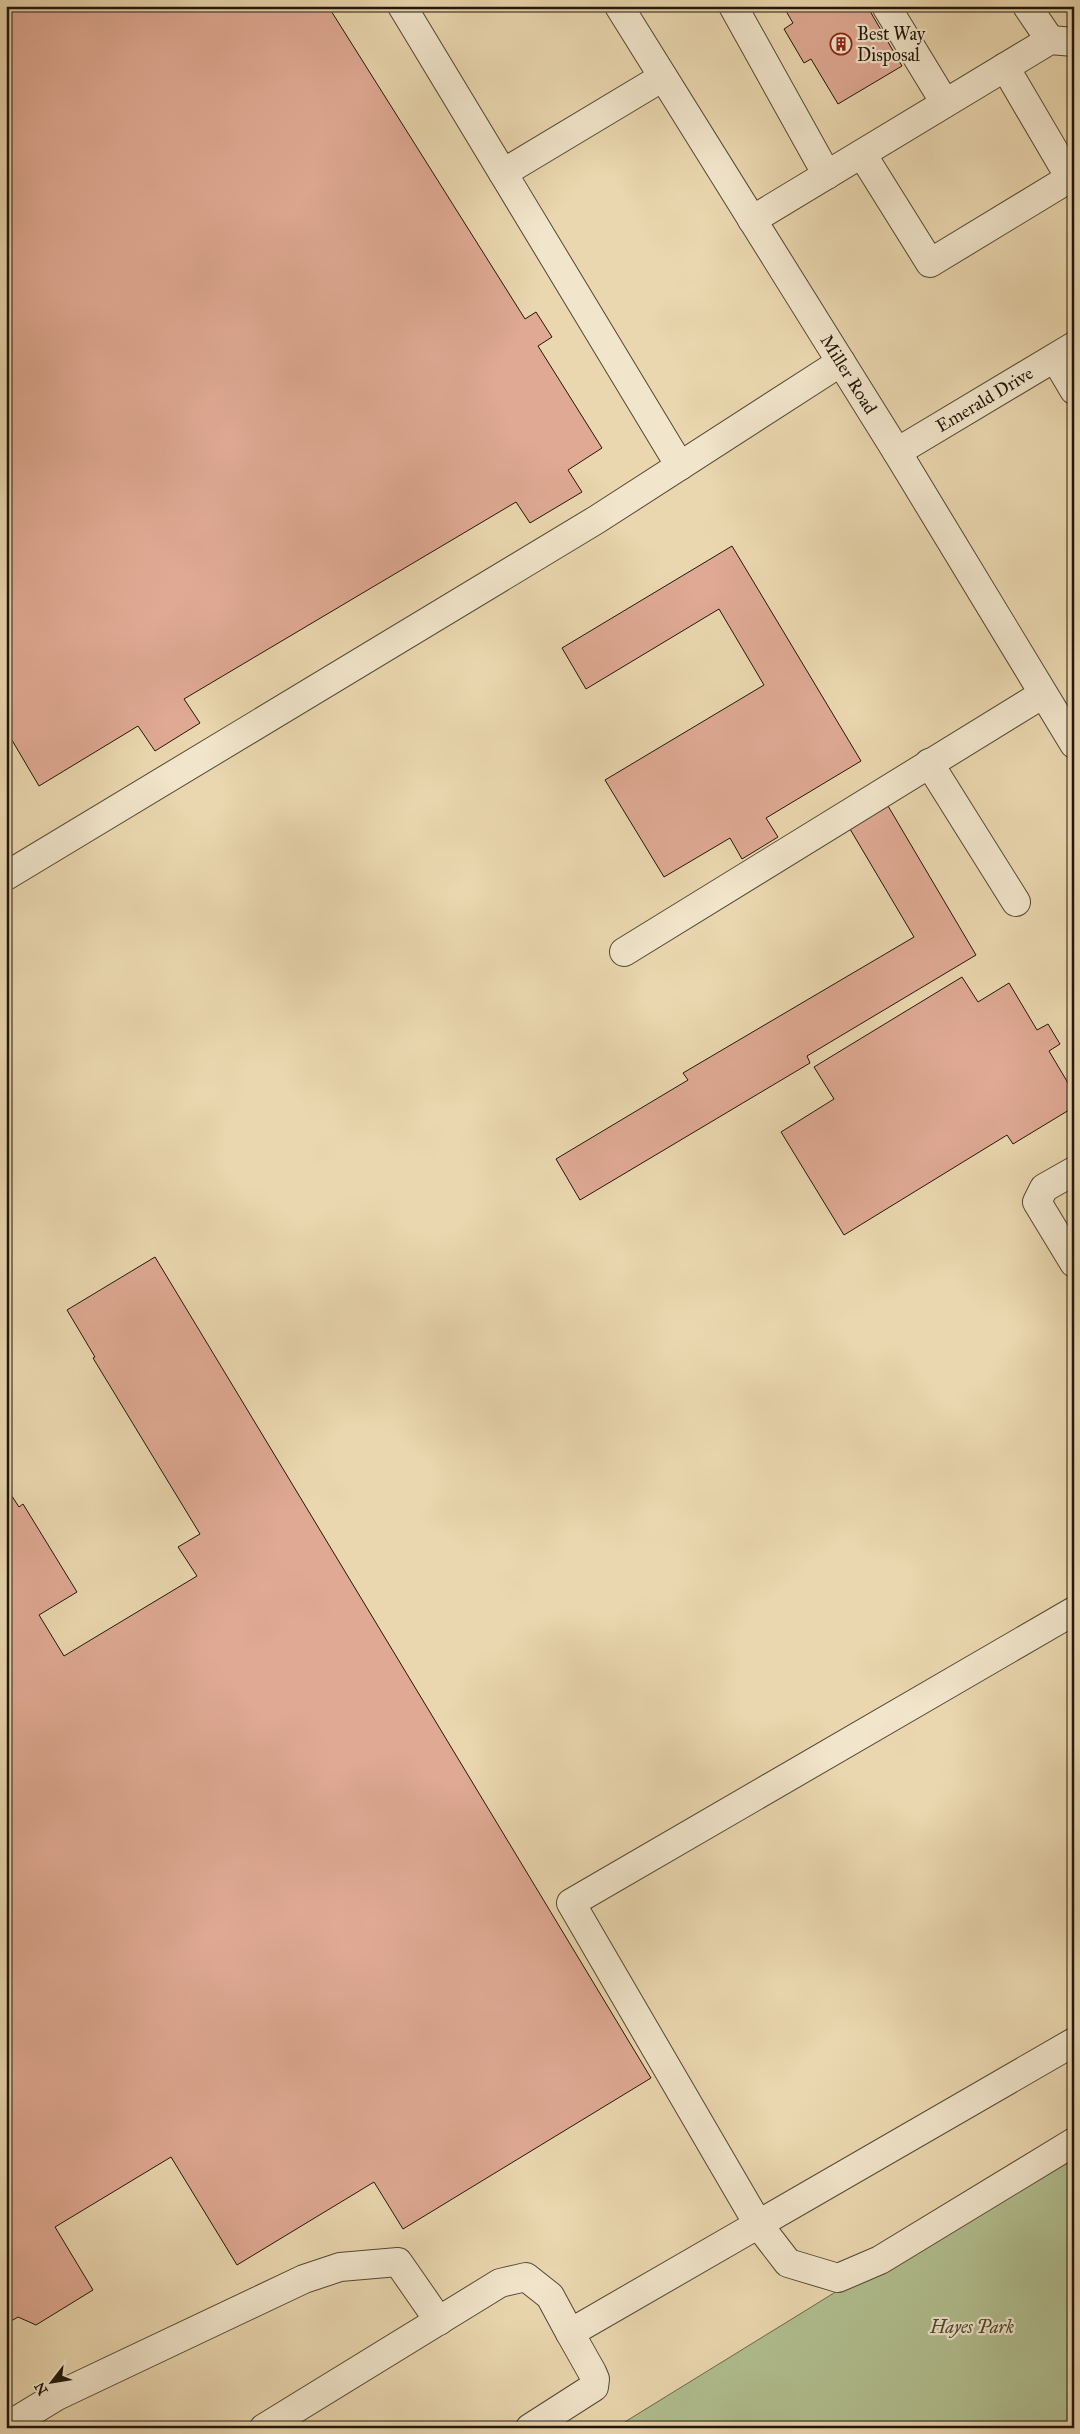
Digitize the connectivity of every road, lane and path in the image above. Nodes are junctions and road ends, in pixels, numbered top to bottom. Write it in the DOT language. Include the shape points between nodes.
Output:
graph roads {
  1 [pos="402,6"];
  2 [pos="619,6"];
  3 [pos="733,6"];
  4 [pos="886,6"];
  5 [pos="1027,6"];
  6 [pos="1062,41"];
  7 [pos="1005,67"];
  8 [pos="663,77"];
  9 [pos="945,103"];
  10 [pos="862,154"];
  11 [pos="503,173"];
  12 [pos="827,175"];
  13 [pos="752,220"];
  14 [pos="1064,352"];
  15 [pos="841,362"];
  16 [pos="1074,390"];
  17 [pos="897,452"];
  18 [pos="680,466"];
  19 [pos="1043,694"];
  20 [pos="1073,742"];
  21 [pos="929,763"];
  22 [pos="6,876"];
  23 [pos="1016,902"];
  24 [pos="624,952"];
  25 [pos="1074,1171"];
  26 [pos="1074,1263"];
  27 [pos="1074,1611"];
  28 [pos="1074,2042"];
  29 [pos="1074,2142"];
  30 [pos="758,2224"];
  31 [pos="438,2321"];
  32 [pos="570,2333"];
  33 [pos="6,2427"];
  34 [pos="264,2428"];
  35 [pos="530,2428"];
  1 -- 11 [label="street"];
  2 -- 8 [label="street, Miller Road"];
  3 -- 12 [label="street"];
  4 -- 9 [label="street"];
  5 -- 6 [label="street"];
  6 -- 7 [label="street"];
  7 -- 9 [label="street"];
  7 -- 10 [label="street" via="1070,178 930,263"];
  8 -- 11 [label="street"];
  8 -- 13 [label="street, Miller Road"];
  9 -- 10 [label="street"];
  10 -- 12 [label="street"];
  11 -- 18 [label="street"];
  12 -- 13 [label="street"];
  13 -- 15 [label="street, Miller Road"];
  14 -- 16 [label="street"];
  14 -- 17 [label="street, Emerald Drive"];
  15 -- 17 [label="street, Miller Road"];
  15 -- 18 [label="street"];
  17 -- 19 [label="street, Miller Road"];
  18 -- 22 [label="street"];
  19 -- 20 [label="street, Miller Road"];
  19 -- 21 [label="street"];
  21 -- 23 [label="street"];
  21 -- 24 [label="street"];
  25 -- 26 [label="street" via="1044,1188 1037,1202"];
  27 -- 30 [label="street" via="571,1904"];
  28 -- 30 [label="street"];
  29 -- 30 [label="street" via="880,2260 838,2278 788,2263"];
  30 -- 32 [label="street"];
  31 -- 32 [label="street" via="500,2283 526,2277 550,2296"];
  31 -- 33 [label="street" via="398,2262 340,2267 304,2280 66,2392"];
  31 -- 34 [label="street"];
  32 -- 35 [label="street" via="595,2378 594,2387"];
}
